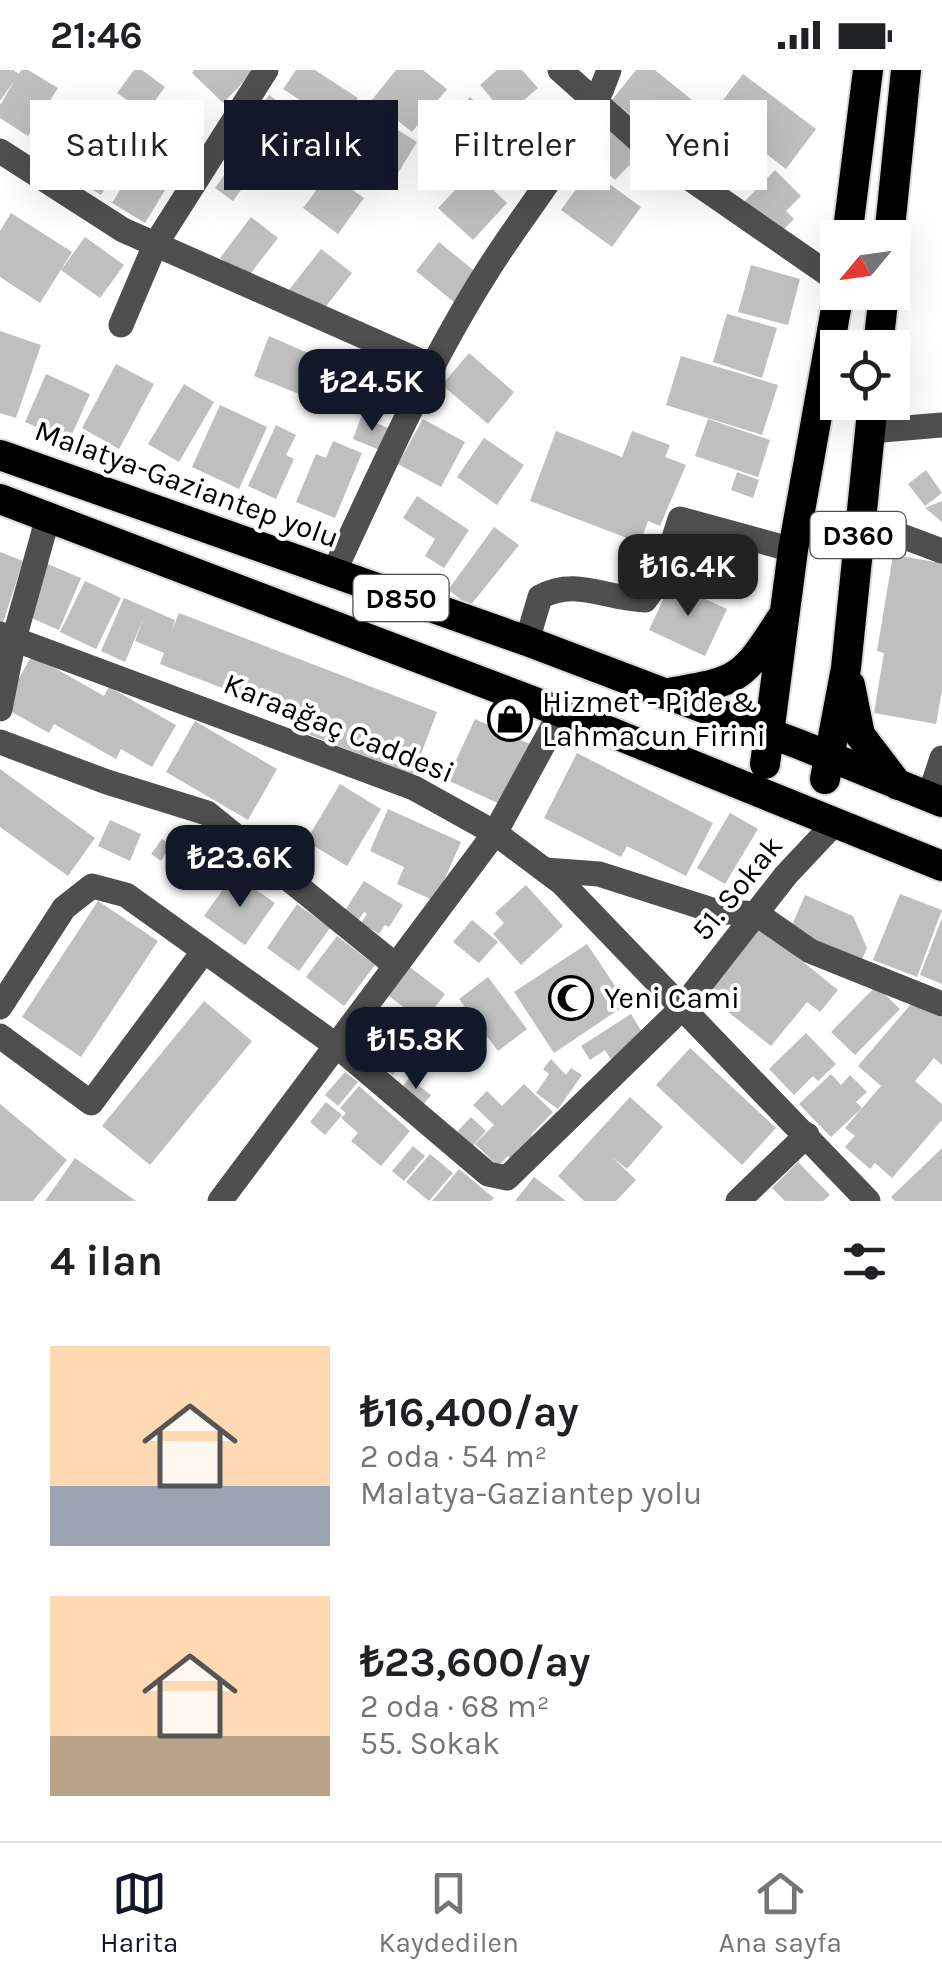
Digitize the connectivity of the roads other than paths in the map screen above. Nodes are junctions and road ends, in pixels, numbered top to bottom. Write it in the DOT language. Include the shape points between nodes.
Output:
graph roads {
  1 [pos="266,70"];
  2 [pos="560,70"];
  3 [pos="609,70"];
  4 [pos="868,70"];
  5 [pos="906,70"];
  6 [pos="596,100"];
  7 [pos="599,100"];
  8 [pos="610,113"];
  9 [pos="0,151"];
  10 [pos="544,190"];
  11 [pos="848,220"];
  12 [pos="892,220"];
  13 [pos="155,244"];
  14 [pos="820,268"];
  15 [pos="836,310"];
  16 [pos="121,324"];
  17 [pos="433,366"];
  18 [pos="871,420"];
  19 [pos="898,420"];
  20 [pos="942,425"];
  21 [pos="0,455"];
  22 [pos="0,498"];
  23 [pos="48,517"];
  24 [pos="859,520"];
  25 [pos="793,550"];
  26 [pos="942,550"];
  27 [pos="333,574"];
  28 [pos="785,612"];
  29 [pos="7,636"];
  30 [pos="527,641"];
  31 [pos="846,668"];
  32 [pos="663,694"];
  33 [pos="0,710"];
  34 [pos="562,712"];
  35 [pos="769,733"];
  36 [pos="0,742"];
  37 [pos="801,744"];
  38 [pos="942,758"];
  39 [pos="765,764"];
  40 [pos="827,768"];
  41 [pos="900,787"];
  42 [pos="936,800"];
  43 [pos="778,802"];
  44 [pos="833,824"];
  45 [pos="495,833"];
  46 [pos="942,866"];
  47 [pos="545,870"];
  48 [pos="757,914"];
  49 [pos="204,950"];
  50 [pos="395,965"];
  51 [pos="942,1004"];
  52 [pos="0,1007"];
  53 [pos="682,1008"];
  54 [pos="0,1036"];
  55 [pos="337,1046"];
  56 [pos="807,1136"];
  57 [pos="220,1201"];
  58 [pos="738,1201"];
  59 [pos="868,1201"];
  1 -- 13 [label="street"];
  2 -- 6 [label="street"];
  3 -- 7 [label="street"];
  4 -- 11 [label="highway"];
  5 -- 12 [label="highway"];
  8 -- 14 [label="street" via="653,152"];
  9 -- 13 [label="street"];
  10 -- 17 [label="street" via="486,272"];
  13 -- 16 [label="street"];
  13 -- 17 [label="street"];
  15 -- 25 [label="highway, D360"];
  17 -- 27 [label="street"];
  18 -- 24 [label="highway, D360"];
  19 -- 20 [label="street"];
  21 -- 27 [label="highway, Malatya-Gaziantep yolu / D850"];
  22 -- 23 [label="highway, D850"];
  23 -- 29 [label="street"];
  23 -- 34 [label="highway, D850"];
  24 -- 26 [label="street"];
  24 -- 31 [label="highway, D360"];
  25 -- 28 [label="highway, D360"];
  25 -- 30 [label="street" via="680,519 662,576 645,600 570,586 552,590 540,597"];
  27 -- 30 [label="highway, Malatya-Gaziantep yolu / D850"];
  28 -- 32 [label="highway" via="755,660 731,681"];
  28 -- 35 [label="highway, D360"];
  29 -- 33 [label="street"];
  29 -- 45 [label="street, Karaağaç Caddesi" via="414,788"];
  30 -- 32 [label="highway, Malatya-Gaziantep yolu / D850"];
  31 -- 40 [label="highway, D360"];
  31 -- 41 [label="highway, D360" via="860,735"];
  32 -- 35 [label="highway, Malatya-Gaziantep yolu / D850"];
  34 -- 43 [label="highway, D850"];
  34 -- 45 [label="street"];
  35 -- 37 [label="highway, Malatya-Gaziantep yolu / D850"];
  35 -- 39 [label="highway, D360"];
  36 -- 50 [label="street" via="207,813"];
  37 -- 39 [label="highway" via="773,752"];
  37 -- 40 [label="highway"];
  38 -- 42 [label="street"];
  39 -- 43 [label="highway" via="763,778"];
  40 -- 41 [label="highway"];
  40 -- 43 [label="highway" via="820,793 808,803"];
  41 -- 42 [label="highway"];
  43 -- 44 [label="highway"];
  44 -- 46 [label="highway"];
  44 -- 48 [label="street, 51. Sokak"];
  45 -- 47 [label="street, Karaağaç Caddesi"];
  45 -- 50 [label="street"];
  47 -- 48 [label="street" via="600,874 715,911"];
  47 -- 53 [label="street, Karaağaç Caddesi"];
  48 -- 51 [label="street" via="810,950"];
  48 -- 53 [label="street, 51. Sokak"];
  49 -- 52 [label="street" via="126,895 92,886 64,908"];
  49 -- 54 [label="street" via="91,1102"];
  49 -- 55 [label="street"];
  50 -- 55 [label="street"];
  53 -- 55 [label="street, 51. Sokak" via="507,1178 488,1174"];
  53 -- 56 [label="street, Karaağaç Caddesi"];
  55 -- 57 [label="street"];
  56 -- 58 [label="street"];
  56 -- 59 [label="street, Karaağaç Caddesi"];
}
